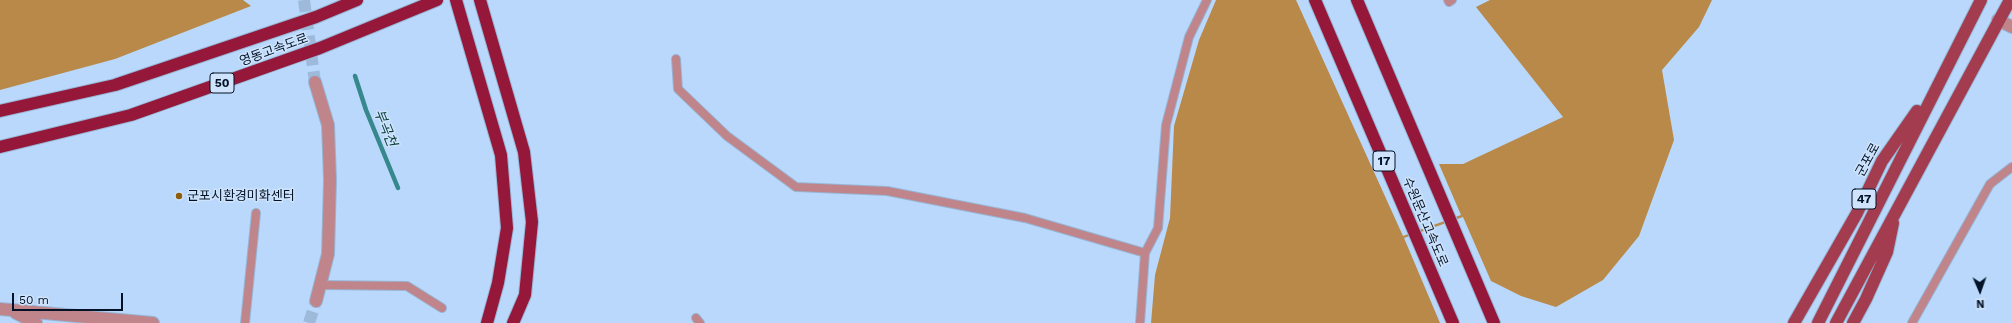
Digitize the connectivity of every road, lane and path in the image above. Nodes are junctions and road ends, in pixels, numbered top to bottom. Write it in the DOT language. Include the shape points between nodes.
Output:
graph roads {
  1 [pos="357,0"];
  2 [pos="437,0"];
  3 [pos="456,0"];
  4 [pos="480,0"];
  5 [pos="1207,0"];
  6 [pos="1315,0"];
  7 [pos="1356,0"];
  8 [pos="1448,0"];
  9 [pos="1452,0"];
  10 [pos="1981,0"];
  11 [pos="2010,0"];
  12 [pos="1998,20"];
  13 [pos="2012,27"];
  14 [pos="676,59"];
  15 [pos="1940,79"];
  16 [pos="315,82"];
  17 [pos="0,111"];
  18 [pos="0,147"];
  19 [pos="2012,167"];
  20 [pos="1897,208"];
  21 [pos="256,212"];
  22 [pos="1144,253"];
  23 [pos="320,285"];
  24 [pos="316,301"];
  25 [pos="442,308"];
  26 [pos="5,309"];
  27 [pos="36,323"];
  28 [pos="152,323"];
  29 [pos="245,323"];
  30 [pos="487,323"];
  31 [pos="513,323"];
  32 [pos="1140,323"];
  33 [pos="1453,323"];
  34 [pos="1494,323"];
  35 [pos="1794,323"];
  36 [pos="1818,323"];
  37 [pos="1836,323"];
  38 [pos="1853,323"];
  39 [pos="1912,323"];
  1 -- 17 [label="highway, 영동고속도로 / 50" via="316,17 115,85"];
  2 -- 18 [label="highway, 영동고속도로 / 50" via="320,48 131,115"];
  3 -- 30 [label="highway" via="501,155 507,228 498,283"];
  4 -- 31 [label="highway" via="524,152 532,222 525,295"];
  5 -- 22 [label="lane" via="1189,37 1166,125 1158,228"];
  6 -- 33 [label="highway, 수원문산고속도로 / 17"];
  7 -- 34 [label="highway, 수원문산고속도로"];
  8 -- 9 [label="lane"];
  10 -- 15 [label="main road, 군포로 / 47"];
  11 -- 12 [label="main road, 47"];
  12 -- 13 [label="street"];
  12 -- 20 [label="main road, 47"];
  14 -- 22 [label="lane" via="678,89 727,136 796,187 887,191 1025,218"];
  15 -- 35 [label="main road, 군포로 / 47" via="1882,161 1857,213"];
  15 -- 36 [label="main road, 군포로 / 47"];
  16 -- 23 [label="street" via="328,125 330,180 328,254"];
  19 -- 39 [label="lane" via="1990,184"];
  20 -- 37 [label="main road, 47"];
  20 -- 38 [label="main road, 47" via="1887,252"];
  21 -- 29 [label="lane"];
  22 -- 32 [label="lane"];
  23 -- 24 [label="street"];
  23 -- 25 [label="lane" via="407,286"];
  26 -- 27 [label="street"];
  26 -- 28 [label="street"];
}
